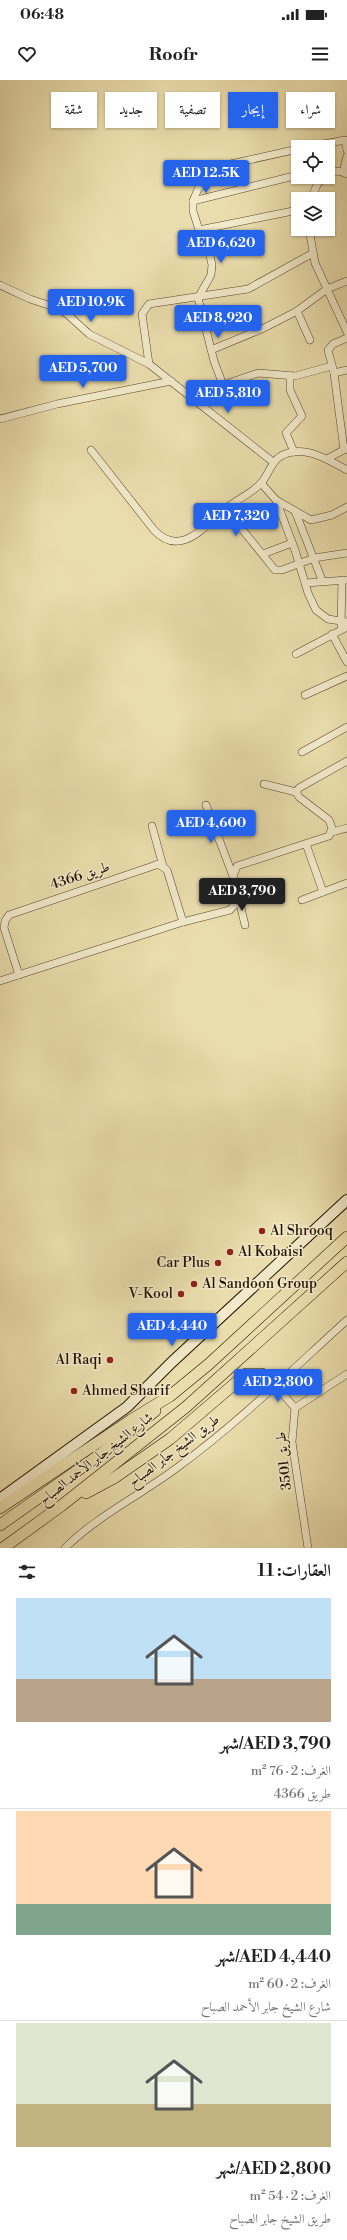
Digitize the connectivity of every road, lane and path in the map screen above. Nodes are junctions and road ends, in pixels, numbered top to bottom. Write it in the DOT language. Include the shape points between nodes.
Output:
graph roads {
  1 [pos="335,142"];
  2 [pos="347,150"];
  3 [pos="291,151"];
  4 [pos="347,156"];
  5 [pos="335,172"];
  6 [pos="345,173"];
  7 [pos="291,177"];
  8 [pos="193,201"];
  9 [pos="291,211"];
  10 [pos="199,230"];
  11 [pos="311,236"];
  12 [pos="313,253"];
  13 [pos="347,281"];
  14 [pos="0,285"];
  15 [pos="327,288"];
  16 [pos="198,298"];
  17 [pos="297,311"];
  18 [pos="347,332"];
  19 [pos="347,338"];
  20 [pos="310,340"];
  21 [pos="211,350"];
  22 [pos="149,364"];
  23 [pos="332,366"];
  24 [pos="347,370"];
  25 [pos="334,373"];
  26 [pos="290,376"];
  27 [pos="171,381"];
  28 [pos="223,385"];
  29 [pos="195,401"];
  30 [pos="0,419"];
  31 [pos="346,449"];
  32 [pos="91,450"];
  33 [pos="294,452"];
  34 [pos="327,459"];
  35 [pos="272,462"];
  36 [pos="347,470"];
  37 [pos="261,483"];
  38 [pos="276,500"];
  39 [pos="228,507"];
  40 [pos="279,508"];
  41 [pos="347,510"];
  42 [pos="295,511"];
  43 [pos="241,528"];
  44 [pos="292,543"];
  45 [pos="347,553"];
  46 [pos="263,554"];
  47 [pos="314,558"];
  48 [pos="299,563"];
  49 [pos="322,580"];
  50 [pos="345,580"];
  51 [pos="306,583"];
  52 [pos="344,625"];
  53 [pos="332,634"];
  54 [pos="296,654"];
  55 [pos="347,662"];
  56 [pos="347,676"];
  57 [pos="305,695"];
  58 [pos="347,727"];
  59 [pos="302,752"];
  60 [pos="347,761"];
  61 [pos="264,784"];
  62 [pos="296,792"];
  63 [pos="206,805"];
  64 [pos="152,826"];
  65 [pos="347,828"];
  66 [pos="332,832"];
  67 [pos="306,844"];
  68 [pos="163,866"];
  69 [pos="233,876"];
  70 [pos="347,884"];
  71 [pos="323,892"];
  72 [pos="238,900"];
  73 [pos="302,900"];
  74 [pos="183,922"];
  75 [pos="245,925"];
  76 [pos="19,975"];
  77 [pos="0,981"];
  78 [pos="347,1200"];
  79 [pos="347,1227"];
  80 [pos="347,1237"];
  81 [pos="325,1255"];
  82 [pos="347,1262"];
  83 [pos="347,1320"];
  84 [pos="347,1374"];
  85 [pos="275,1385"];
  86 [pos="170,1396"];
  87 [pos="295,1408"];
  88 [pos="0,1499"];
  89 [pos="61,1506"];
  90 [pos="0,1508"];
  91 [pos="0,1525"];
  92 [pos="3,1548"];
  93 [pos="65,1548"];
  94 [pos="308,1548"];
  1 -- 2 [label="street" via="345,140"];
  3 -- 8 [label="street" via="226,165 198,189"];
  4 -- 6 [label="street"];
  5 -- 6 [label="street"];
  7 -- 8 [label="street"];
  8 -- 10 [label="street"];
  9 -- 10 [label="street"];
  10 -- 16 [label="street" via="207,242 212,265 211,275"];
  11 -- 12 [label="street"];
  12 -- 15 [label="street"];
  12 -- 16 [label="street" via="248,289"];
  13 -- 15 [label="street"];
  14 -- 22 [label="street" via="56,308 67,314 89,334"];
  15 -- 17 [label="street"];
  15 -- 18 [label="street"];
  16 -- 21 [label="street"];
  16 -- 22 [label="street" via="155,303 144,308 143,320"];
  17 -- 20 [label="street"];
  17 -- 21 [label="street"];
  19 -- 23 [label="street" via="330,347 328,353"];
  21 -- 28 [label="street"];
  22 -- 27 [label="street"];
  23 -- 25 [label="street"];
  23 -- 26 [label="street"];
  24 -- 25 [label="street"];
  25 -- 31 [label="street"];
  26 -- 28 [label="street" via="258,372"];
  26 -- 33 [label="street" via="290,390 302,416 286,432"];
  27 -- 29 [label="street"];
  27 -- 30 [label="street" via="57,404"];
  28 -- 29 [label="street"];
  29 -- 35 [label="street"];
  31 -- 34 [label="street"];
  32 -- 39 [label="street" via="161,538 170,542 180,542 199,532"];
  33 -- 34 [label="street" via="304,452"];
  33 -- 35 [label="street"];
  34 -- 36 [label="street"];
  35 -- 37 [label="street"];
  37 -- 38 [label="street"];
  37 -- 39 [label="street"];
  38 -- 40 [label="street"];
  38 -- 42 [label="street"];
  39 -- 43 [label="street"];
  40 -- 43 [label="street"];
  40 -- 44 [label="street"];
  41 -- 42 [label="street" via="319,520 311,520"];
  42 -- 47 [label="street"];
  43 -- 46 [label="street"];
  44 -- 46 [label="street"];
  44 -- 48 [label="street"];
  45 -- 47 [label="street"];
  46 -- 48 [label="street" via="275,570 279,571"];
  47 -- 48 [label="street"];
  47 -- 49 [label="street"];
  48 -- 51 [label="street"];
  49 -- 50 [label="street"];
  49 -- 51 [label="street"];
  50 -- 52 [label="street"];
  51 -- 52 [label="street" via="316,610 328,619"];
  52 -- 53 [label="street"];
  53 -- 54 [label="street"];
  53 -- 55 [label="street"];
  56 -- 57 [label="street"];
  58 -- 59 [label="street"];
  60 -- 62 [label="street"];
  61 -- 62 [label="street"];
  62 -- 66 [label="street" via="329,820"];
  63 -- 69 [label="street"];
  64 -- 68 [label="street"];
  65 -- 66 [label="street"];
  66 -- 67 [label="street" via="329,836"];
  67 -- 69 [label="street" via="236,866"];
  67 -- 71 [label="street"];
  68 -- 74 [label="street" via="167,870"];
  68 -- 76 [label="street, طريق 4366" via="152,866 9,915 4,928"];
  69 -- 72 [label="street"];
  70 -- 71 [label="street"];
  71 -- 73 [label="street"];
  72 -- 74 [label="street" via="230,910"];
  72 -- 75 [label="street"];
  74 -- 76 [label="street"];
  76 -- 77 [label="street"];
  78 -- 88 [label="street" via="127,1407"];
  79 -- 81 [label="main road"];
  80 -- 81 [label="main road, شارع الشيخ جابر الأحمد الصباح"];
  81 -- 86 [label="main road, شارع الشيخ جابر الأحمد الصباح" via="209,1364"];
  82 -- 89 [label="main road, شارع الشيخ جابر الأحمد الصباح" via="186,1407"];
  83 -- 85 [label="street, طريق الشيخ جابر الصباح"];
  84 -- 87 [label="street"];
  85 -- 87 [label="street"];
  85 -- 89 [label="main road" via="262,1374 246,1374 170,1439 114,1478"];
  85 -- 93 [label="street, طريق الشيخ جابر الصباح" via="178,1467"];
  86 -- 90 [label="main road, شارع الشيخ جابر الأحمد الصباح"];
  86 -- 91 [label="main road" via="111,1446"];
  87 -- 94 [label="street, طريق 3501" via="292,1442"];
  89 -- 92 [label="main road, شارع الشيخ جابر الأحمد الصباح"];
}
